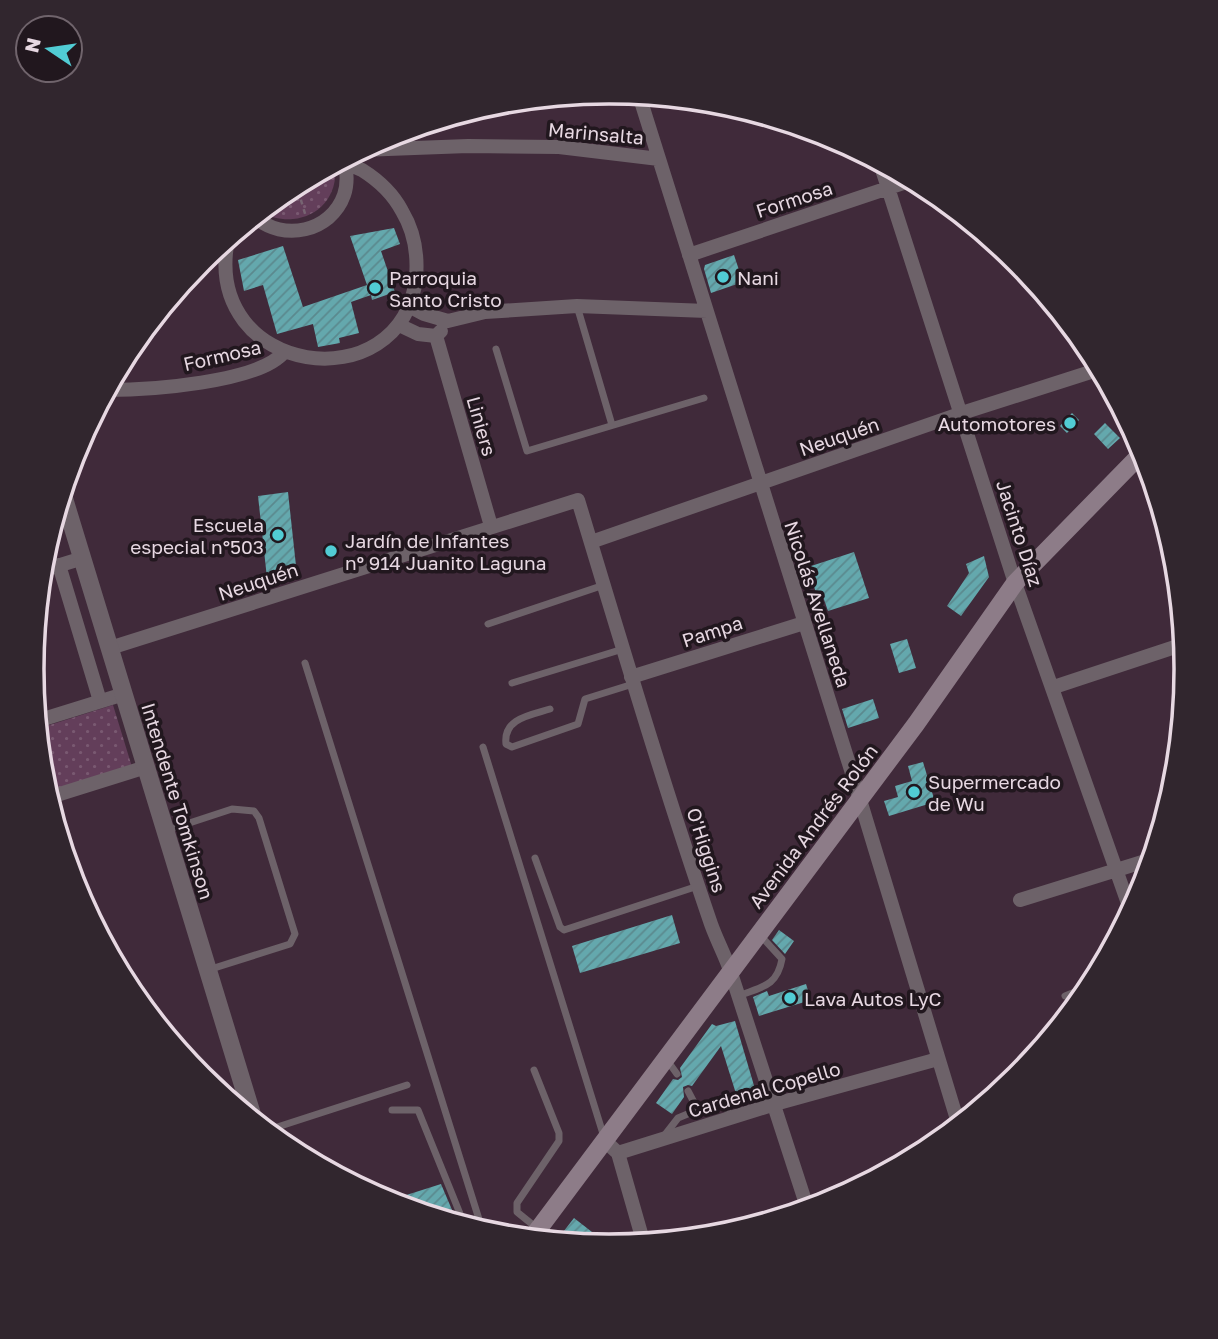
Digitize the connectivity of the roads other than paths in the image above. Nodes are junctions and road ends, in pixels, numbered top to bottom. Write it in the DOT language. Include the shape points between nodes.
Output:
graph roads {
  1 [pos="642,105"];
  2 [pos="389,149"];
  3 [pos="659,159"];
  4 [pos="353,166"];
  5 [pos="346,170"];
  6 [pos="885,176"];
  7 [pos="899,185"];
  8 [pos="889,188"];
  9 [pos="263,222"];
  10 [pos="227,254"];
  11 [pos="689,254"];
  12 [pos="409,306"];
  13 [pos="577,306"];
  14 [pos="707,311"];
  15 [pos="448,321"];
  16 [pos="399,325"];
  17 [pos="436,336"];
  18 [pos="496,349"];
  19 [pos="284,352"];
  20 [pos="1090,372"];
  21 [pos="118,389"];
  22 [pos="704,398"];
  23 [pos="962,413"];
  24 [pos="612,425"];
  25 [pos="1134,461"];
  26 [pos="760,483"];
  27 [pos="578,500"];
  28 [pos="67,509"];
  29 [pos="491,526"];
  30 [pos="591,542"];
  31 [pos="83,558"];
  32 [pos="60,565"];
  33 [pos="54,567"];
  34 [pos="1015,583"];
  35 [pos="604,585"];
  36 [pos="804,623"];
  37 [pos="488,624"];
  38 [pos="110,648"];
  39 [pos="1173,648"];
  40 [pos="623,649"];
  41 [pos="305,663"];
  42 [pos="632,680"];
  43 [pos="512,683"];
  44 [pos="1054,687"];
  45 [pos="124,694"];
  46 [pos="100,701"];
  47 [pos="550,709"];
  48 [pos="46,718"];
  49 [pos="483,747"];
  50 [pos="146,767"];
  51 [pos="58,794"];
  52 [pos="859,799"];
  53 [pos="165,831"];
  54 [pos="535,858"];
  55 [pos="1139,863"];
  56 [pos="1117,871"];
  57 [pos="699,886"];
  58 [pos="1126,897"];
  59 [pos="1020,901"];
  60 [pos="758,934"];
  61 [pos="207,970"];
  62 [pos="730,971"];
  63 [pos="1072,993"];
  64 [pos="1065,996"];
  65 [pos="737,997"];
  66 [pos="665,1058"];
  67 [pos="938,1059"];
  68 [pos="534,1070"];
  69 [pos="677,1074"];
  70 [pos="407,1086"];
  71 [pos="688,1091"];
  72 [pos="249,1104"];
  73 [pos="775,1104"];
  74 [pos="392,1110"];
  75 [pos="698,1110"];
  76 [pos="956,1116"];
  77 [pos="731,1118"];
  78 [pos="278,1127"];
  79 [pos="663,1139"];
  80 [pos="611,1147"];
  81 [pos="805,1200"];
  82 [pos="460,1214"];
  83 [pos="479,1219"];
  84 [pos="531,1229"];
  85 [pos="538,1230"];
  86 [pos="641,1234"];
  1 -- 3 [label="street, Nicolás Avellaneda"];
  2 -- 3 [label="street, Marinsalta" via="559,147"];
  3 -- 11 [label="street, Nicolás Avellaneda"];
  4 -- 12 [label="street" via="379,182 407,221 417,268"];
  5 -- 9 [label="street" via="344,195 324,222 309,229 284,231"];
  6 -- 8 [label="street, Jacinto Díaz"];
  7 -- 8 [label="street, Formosa"];
  8 -- 11 [label="street, Formosa"];
  8 -- 23 [label="street, Jacinto Díaz"];
  10 -- 19 [label="street" via="225,270 243,320"];
  11 -- 14 [label="street, Nicolás Avellaneda"];
  12 -- 15 [label="street"];
  12 -- 16 [label="street"];
  13 -- 14 [label="street"];
  13 -- 15 [label="street" via="485,312"];
  13 -- 24 [label="lane"];
  14 -- 26 [label="street, Nicolás Avellaneda"];
  15 -- 17 [label="street"];
  16 -- 17 [label="street"];
  16 -- 19 [label="street, Formosa" via="365,349 346,356 325,359"];
  17 -- 29 [label="street, Liniers"];
  18 -- 24 [label="lane" via="527,451"];
  19 -- 21 [label="street, Formosa" via="276,362 250,373"];
  20 -- 23 [label="street, Neuquén"];
  22 -- 24 [label="lane"];
  23 -- 26 [label="street, Neuquén"];
  23 -- 34 [label="street, Jacinto Díaz"];
  25 -- 34 [label="main road, Avenida Andrés Rolón"];
  26 -- 30 [label="street, Neuquén"];
  26 -- 36 [label="street, Nicolás Avellaneda"];
  27 -- 29 [label="street, Neuquén"];
  27 -- 30 [label="street, O'Higgins"];
  28 -- 31 [label="street, Intendente Tomkinson"];
  29 -- 38 [label="street, Neuquén"];
  30 -- 35 [label="street, O'Higgins"];
  31 -- 32 [label="street"];
  31 -- 38 [label="street, Intendente Tomkinson"];
  32 -- 33 [label="street"];
  32 -- 46 [label="street"];
  34 -- 44 [label="street, Jacinto Díaz"];
  34 -- 52 [label="main road, Avenida Andrés Rolón"];
  35 -- 37 [label="lane"];
  35 -- 40 [label="street, O'Higgins"];
  36 -- 42 [label="street, Pampa"];
  36 -- 52 [label="street, Nicolás Avellaneda"];
  38 -- 45 [label="street, Intendente Tomkinson"];
  39 -- 44 [label="street"];
  40 -- 42 [label="street, O'Higgins"];
  40 -- 43 [label="lane"];
  41 -- 83 [label="lane"];
  42 -- 47 [label="lane" via="585,699 578,724 512,747 506,744 509,727"];
  42 -- 57 [label="street, O'Higgins"];
  44 -- 56 [label="street, Jacinto Díaz"];
  45 -- 46 [label="street"];
  45 -- 50 [label="street, Intendente Tomkinson"];
  46 -- 48 [label="street"];
  49 -- 80 [label="lane"];
  50 -- 51 [label="street"];
  50 -- 53 [label="street, Intendente Tomkinson"];
  52 -- 60 [label="main road, Avenida Andrés Rolón"];
  52 -- 67 [label="street, Nicolás Avellaneda"];
  53 -- 61 [label="street, Intendente Tomkinson"];
  53 -- 61 [label="lane" via="232,809 254,811 260,818 295,934 290,944"];
  54 -- 57 [label="lane" via="564,930"];
  55 -- 56 [label="street"];
  56 -- 58 [label="street, Jacinto Díaz"];
  56 -- 59 [label="street"];
  57 -- 62 [label="street, O'Higgins"];
  60 -- 62 [label="main road, Avenida Andrés Rolón"];
  60 -- 65 [label="lane" via="782,959 779,974 772,983"];
  61 -- 72 [label="street, Intendente Tomkinson"];
  62 -- 65 [label="street, O'Higgins"];
  62 -- 66 [label="main road, Avenida Andrés Rolón"];
  63 -- 64 [label="lane"];
  65 -- 73 [label="street, O'Higgins"];
  66 -- 69 [label="lane"];
  66 -- 80 [label="main road, Avenida Andrés Rolón"];
  67 -- 73 [label="street, Cardenal Copello"];
  67 -- 76 [label="street, Nicolás Avellaneda"];
  68 -- 84 [label="lane" via="559,1141 517,1203 517,1212"];
  70 -- 78 [label="lane"];
  71 -- 75 [label="lane"];
  73 -- 77 [label="street, Cardenal Copello"];
  73 -- 81 [label="street, O'Higgins"];
  74 -- 82 [label="lane" via="418,1110"];
  75 -- 77 [label="lane" via="721,1100"];
  75 -- 79 [label="lane" via="673,1122"];
  77 -- 79 [label="street, Cardenal Copello"];
  79 -- 80 [label="street, Cardenal Copello"];
  80 -- 85 [label="main road, Avenida Andrés Rolón"];
  80 -- 86 [label="street"];
}
